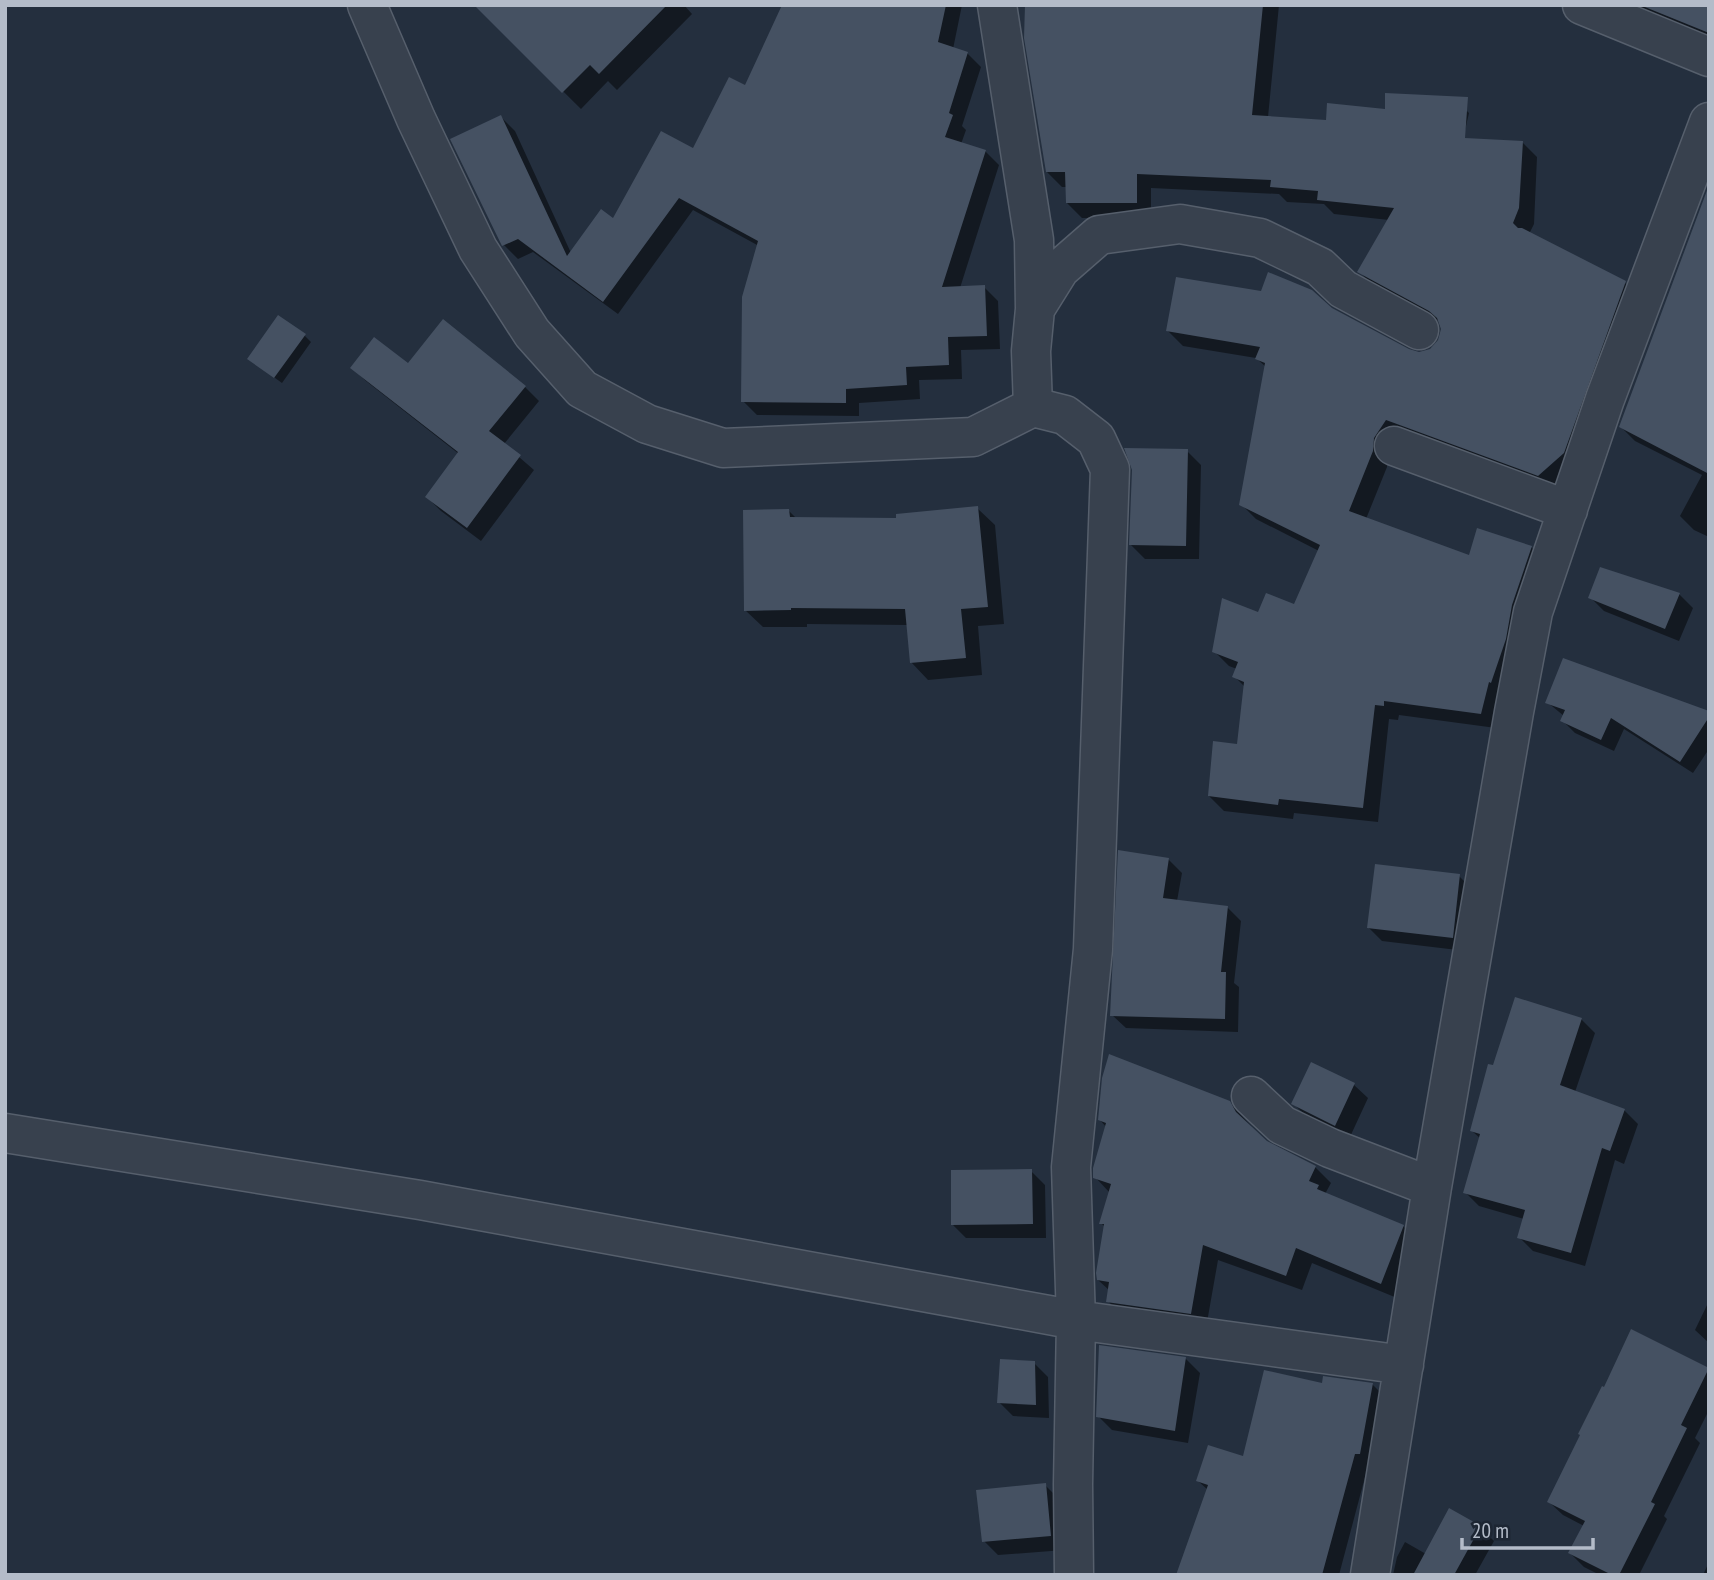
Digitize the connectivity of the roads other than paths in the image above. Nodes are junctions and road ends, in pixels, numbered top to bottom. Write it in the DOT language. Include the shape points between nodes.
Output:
graph roads {
  1 [pos="367,5"];
  2 [pos="997,5"];
  3 [pos="1582,5"];
  4 [pos="1709,57"];
  5 [pos="1709,122"];
  6 [pos="1035,309"];
  7 [pos="1419,330"];
  8 [pos="1033,407"];
  9 [pos="1394,446"];
  10 [pos="1568,510"];
  11 [pos="1251,1096"];
  12 [pos="5,1133"];
  13 [pos="1432,1187"];
  14 [pos="1076,1320"];
  15 [pos="1404,1365"];
  16 [pos="1074,1575"];
  17 [pos="1370,1575"];
  1 -- 8 [label="street" via="478,249 532,333 582,388 647,424 723,448 973,437"];
  2 -- 6 [label="street" via="1034,240"];
  3 -- 4 [label="street"];
  5 -- 10 [label="street"];
  6 -- 7 [label="street" via="1060,269 1099,235 1180,224 1260,238 1320,267 1343,289"];
  6 -- 8 [label="street"];
  8 -- 14 [label="street" via="1065,415 1096,439 1110,469 1093,949 1071,1167"];
  9 -- 10 [label="street"];
  10 -- 13 [label="street" via="1533,612"];
  11 -- 13 [label="street" via="1282,1125"];
  12 -- 14 [label="street" via="419,1200"];
  13 -- 15 [label="street"];
  14 -- 15 [label="street"];
  14 -- 16 [label="street"];
  15 -- 17 [label="street"];
}
